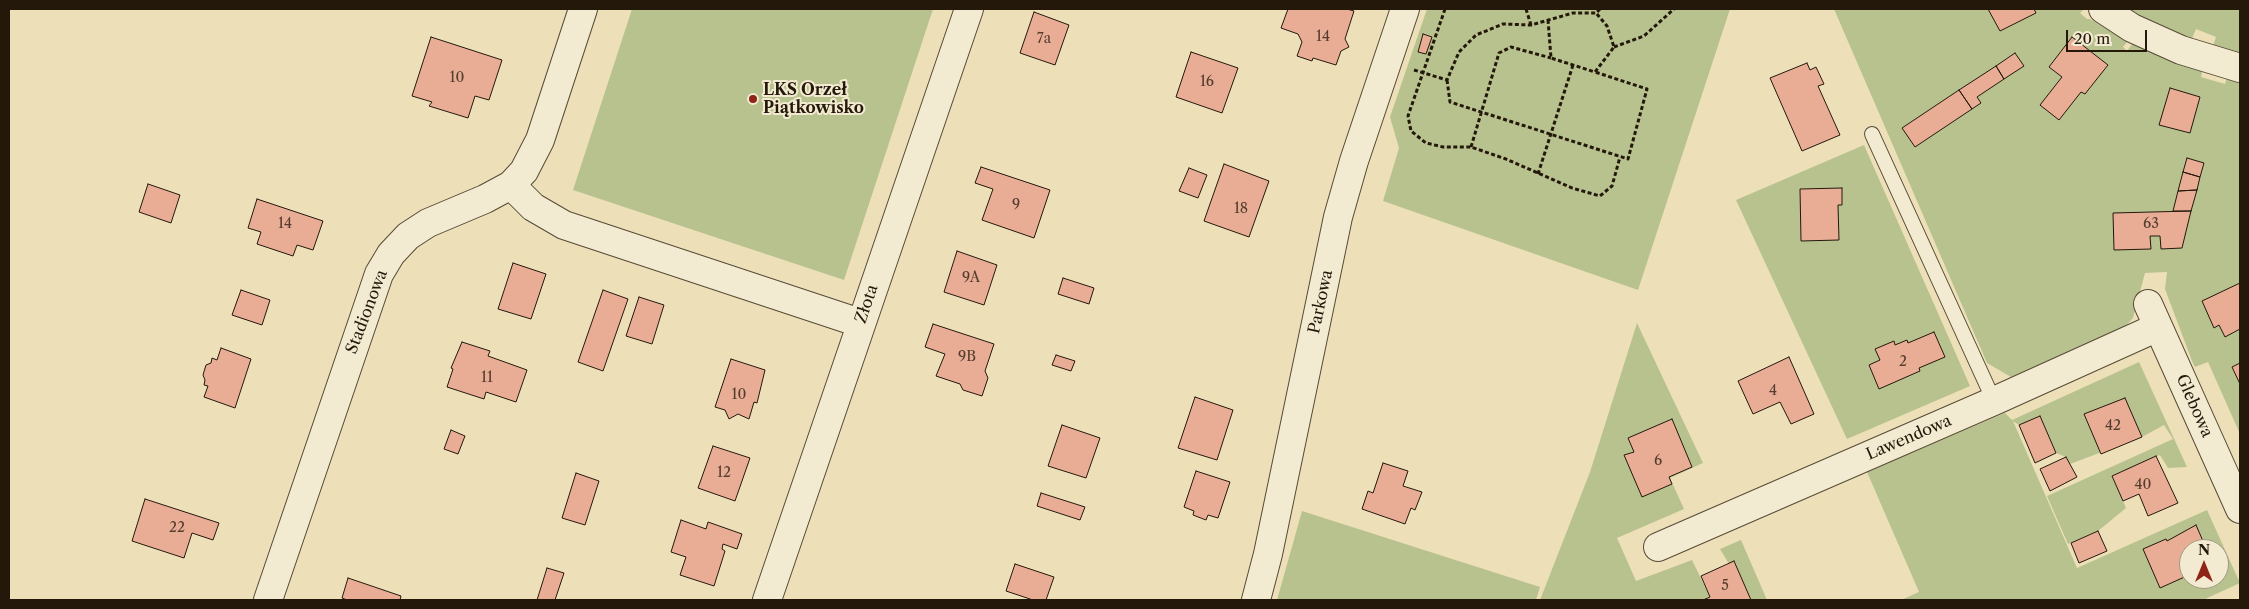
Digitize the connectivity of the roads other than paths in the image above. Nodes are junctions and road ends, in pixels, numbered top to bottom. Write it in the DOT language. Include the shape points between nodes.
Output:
graph roads {
  1 [pos="583,9"];
  2 [pos="968,9"];
  3 [pos="1405,9"];
  4 [pos="2103,9"];
  5 [pos="2240,68"];
  6 [pos="1872,134"];
  7 [pos="511,185"];
  8 [pos="2153,315"];
  9 [pos="860,324"];
  10 [pos="1994,401"];
  11 [pos="2240,509"];
  12 [pos="1658,547"];
  13 [pos="268,600"];
  14 [pos="767,600"];
  15 [pos="1256,600"];
  1 -- 7 [label="street, Stadionowa" via="540,140 533,157"];
  2 -- 9 [label="street, Złota"];
  3 -- 15 [label="street, Parkowa" via="1338,216"];
  4 -- 5 [label="street" via="2132,28 2181,50"];
  6 -- 10 [label="lane"];
  7 -- 9 [label="street" via="534,207 564,225"];
  7 -- 13 [label="street, Stadionowa" via="428,223 408,236 391,254 379,274"];
  8 -- 10 [label="street, Lawendowa"];
  8 -- 11 [label="street, Glebowa"];
  9 -- 14 [label="street, Złota"];
  10 -- 12 [label="street, Lawendowa"];
}
